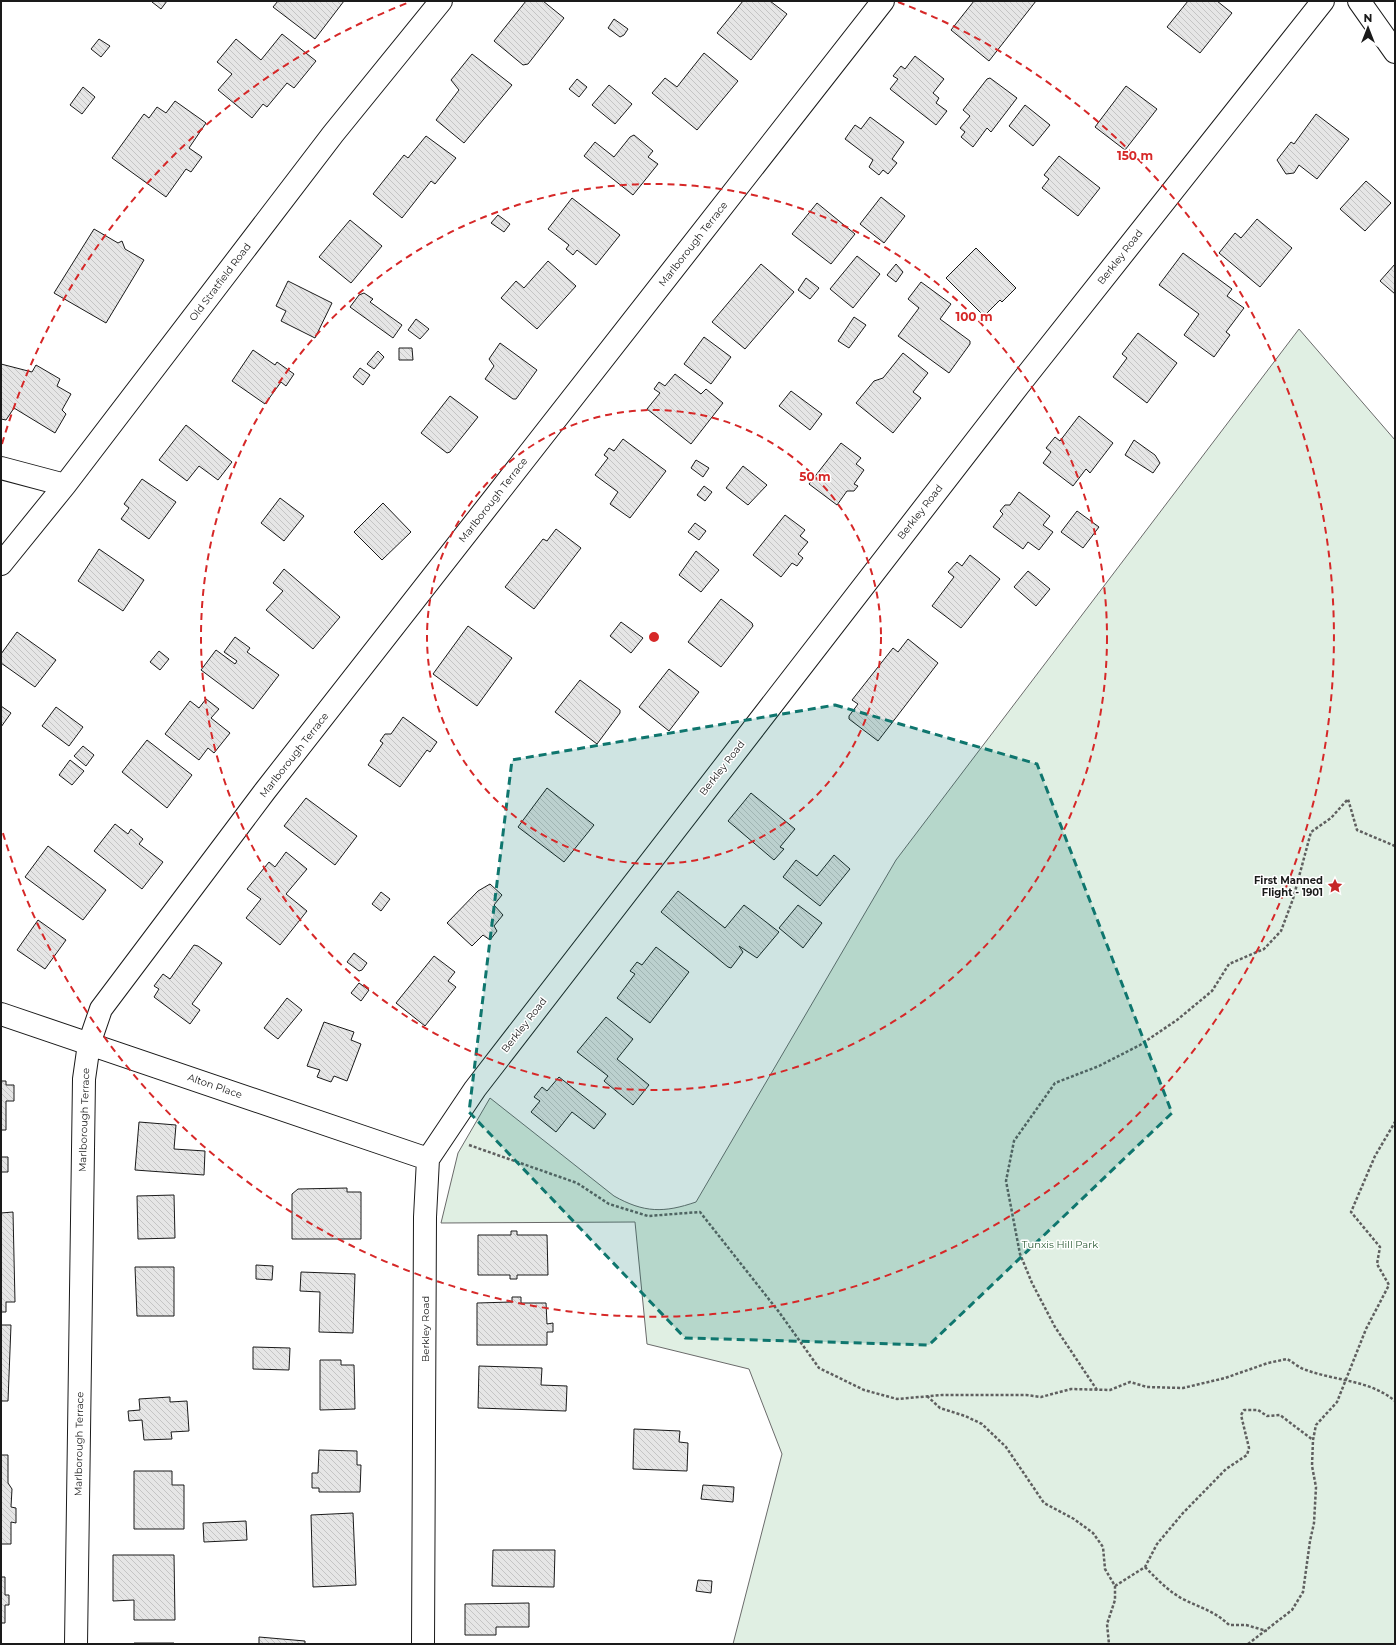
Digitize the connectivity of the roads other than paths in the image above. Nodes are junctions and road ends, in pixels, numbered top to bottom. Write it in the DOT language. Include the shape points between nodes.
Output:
graph roads {
  1 [pos="441,1"];
  2 [pos="883,1"];
  3 [pos="1323,1"];
  4 [pos="1359,1"];
  5 [pos="1395,52"];
  6 [pos="1,468"];
  7 [pos="65,485"];
  8 [pos="1,564"];
  9 [pos="1,1014"];
  10 [pos="89,1044"];
  11 [pos="428,1160"];
  12 [pos="76,1644"];
  13 [pos="423,1644"];
  1 -- 7 [label="street, Old Stratfield Road" via="333,134"];
  2 -- 10 [label="street, Marlborough Terrace" via="266,792 101,1010"];
  3 -- 11 [label="street, Berkley Road" via="1014,391 480,1083"];
  4 -- 5 [label="street"];
  6 -- 7 [label="street"];
  7 -- 8 [label="street, Old Stratfield Road"];
  9 -- 10 [label="street, Alton Place"];
  10 -- 11 [label="street, Alton Place"];
  10 -- 12 [label="street, Marlborough Terrace" via="84,1079"];
  11 -- 13 [label="street, Berkley Road" via="425,1217"];
}
